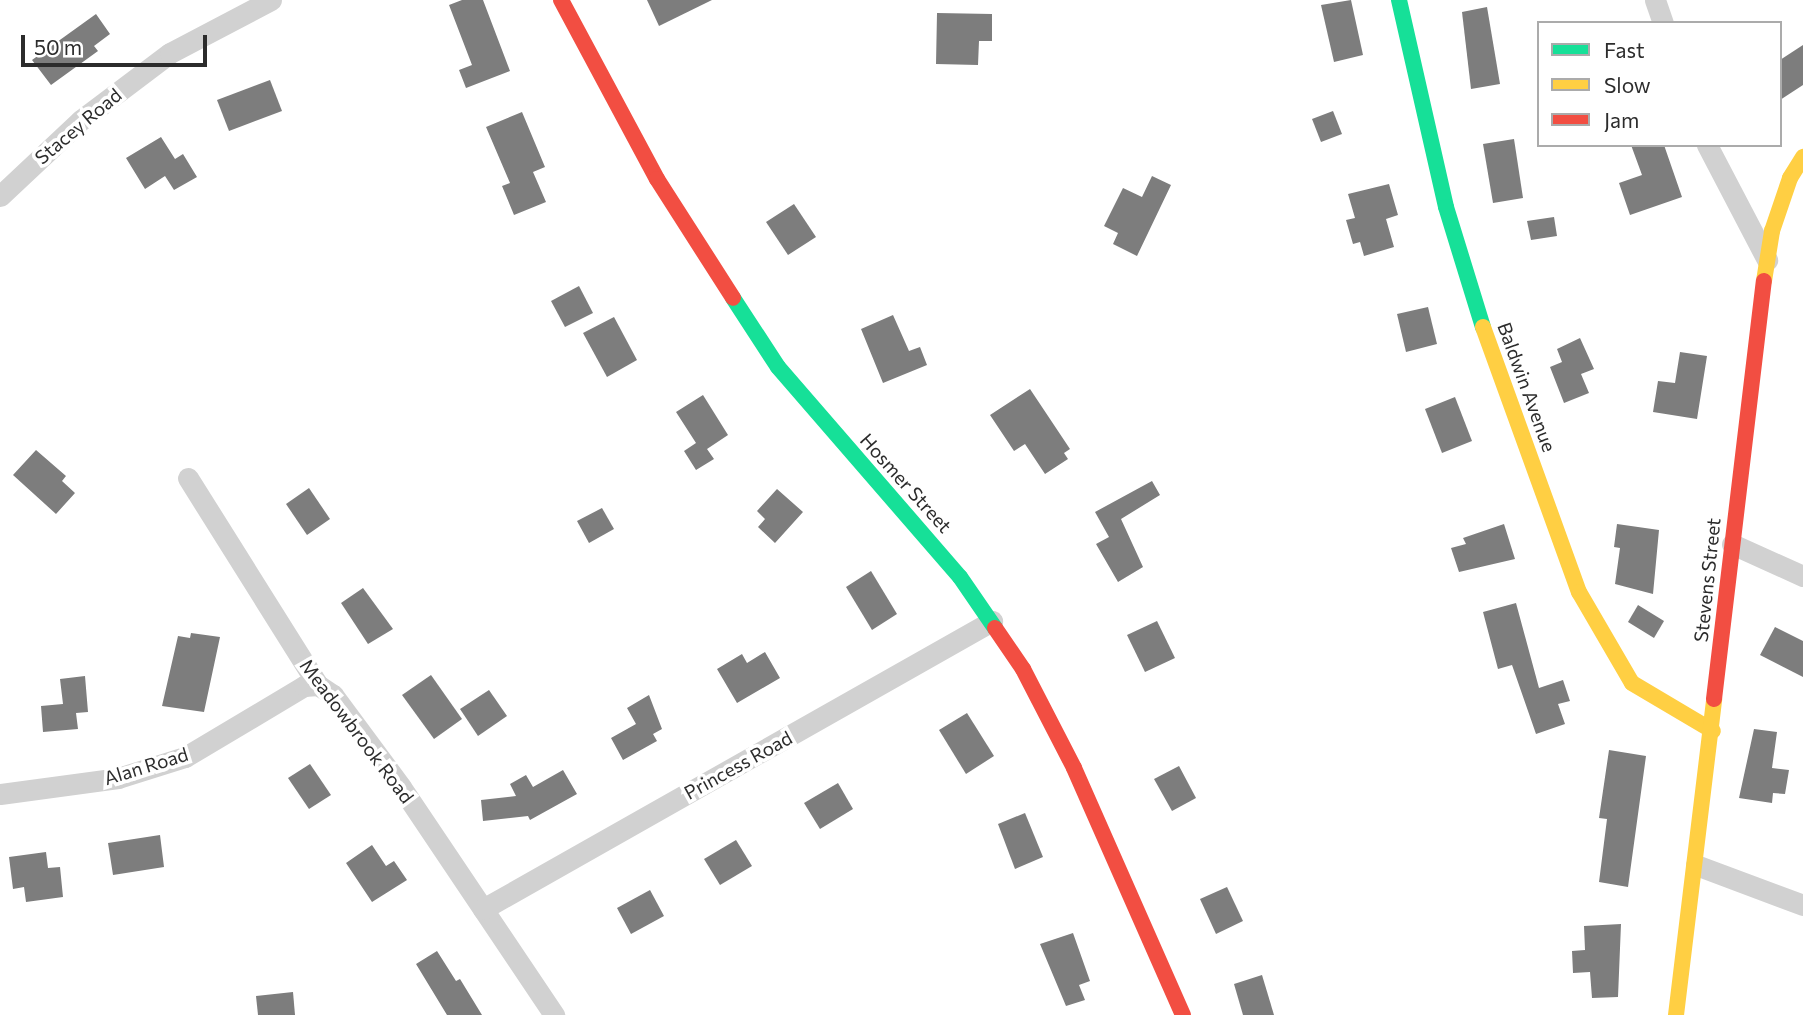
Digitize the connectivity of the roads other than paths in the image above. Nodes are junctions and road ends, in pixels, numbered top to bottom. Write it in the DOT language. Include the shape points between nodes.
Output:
graph roads {
  1 [pos="271,0"];
  2 [pos="561,0"];
  3 [pos="1399,0"];
  4 [pos="1654,0"];
  5 [pos="1661,21"];
  6 [pos="1708,147"];
  7 [pos="1803,156"];
  8 [pos="0,196"];
  9 [pos="1767,260"];
  10 [pos="188,478"];
  11 [pos="1732,544"];
  12 [pos="1803,576"];
  13 [pos="992,621"];
  14 [pos="318,685"];
  15 [pos="1713,731"];
  16 [pos="0,794"];
  17 [pos="1696,864"];
  18 [pos="1803,905"];
  19 [pos="483,909"];
  20 [pos="554,1015"];
  21 [pos="1183,1015"];
  22 [pos="1676,1015"];
  1 -- 8 [label="street, Stacey Road" via="170,53 81,120"];
  2 -- 13 [label="street, Hosmer Street" via="657,179 778,367 925,534"];
  3 -- 15 [label="street, Baldwin Avenue" via="1446,207 1487,338 1579,592 1632,683"];
  4 -- 5 [label="street"];
  6 -- 9 [label="street"];
  7 -- 9 [label="street, Stevens Street" via="1790,178"];
  9 -- 11 [label="street, Stevens Street"];
  10 -- 14 [label="street, Meadowbrook Road"];
  11 -- 12 [label="street"];
  11 -- 15 [label="street, Stevens Street"];
  13 -- 19 [label="street, Princess Road"];
  13 -- 21 [label="street, Hosmer Street" via="1055,731"];
  14 -- 16 [label="street, Alan Road" via="304,686 185,757 118,778"];
  14 -- 19 [label="street, Meadowbrook Road" via="334,695"];
  15 -- 17 [label="street, Stevens Street"];
  17 -- 18 [label="street"];
  17 -- 22 [label="street, Stevens Street"];
  19 -- 20 [label="street, Meadowbrook Road"];
}
